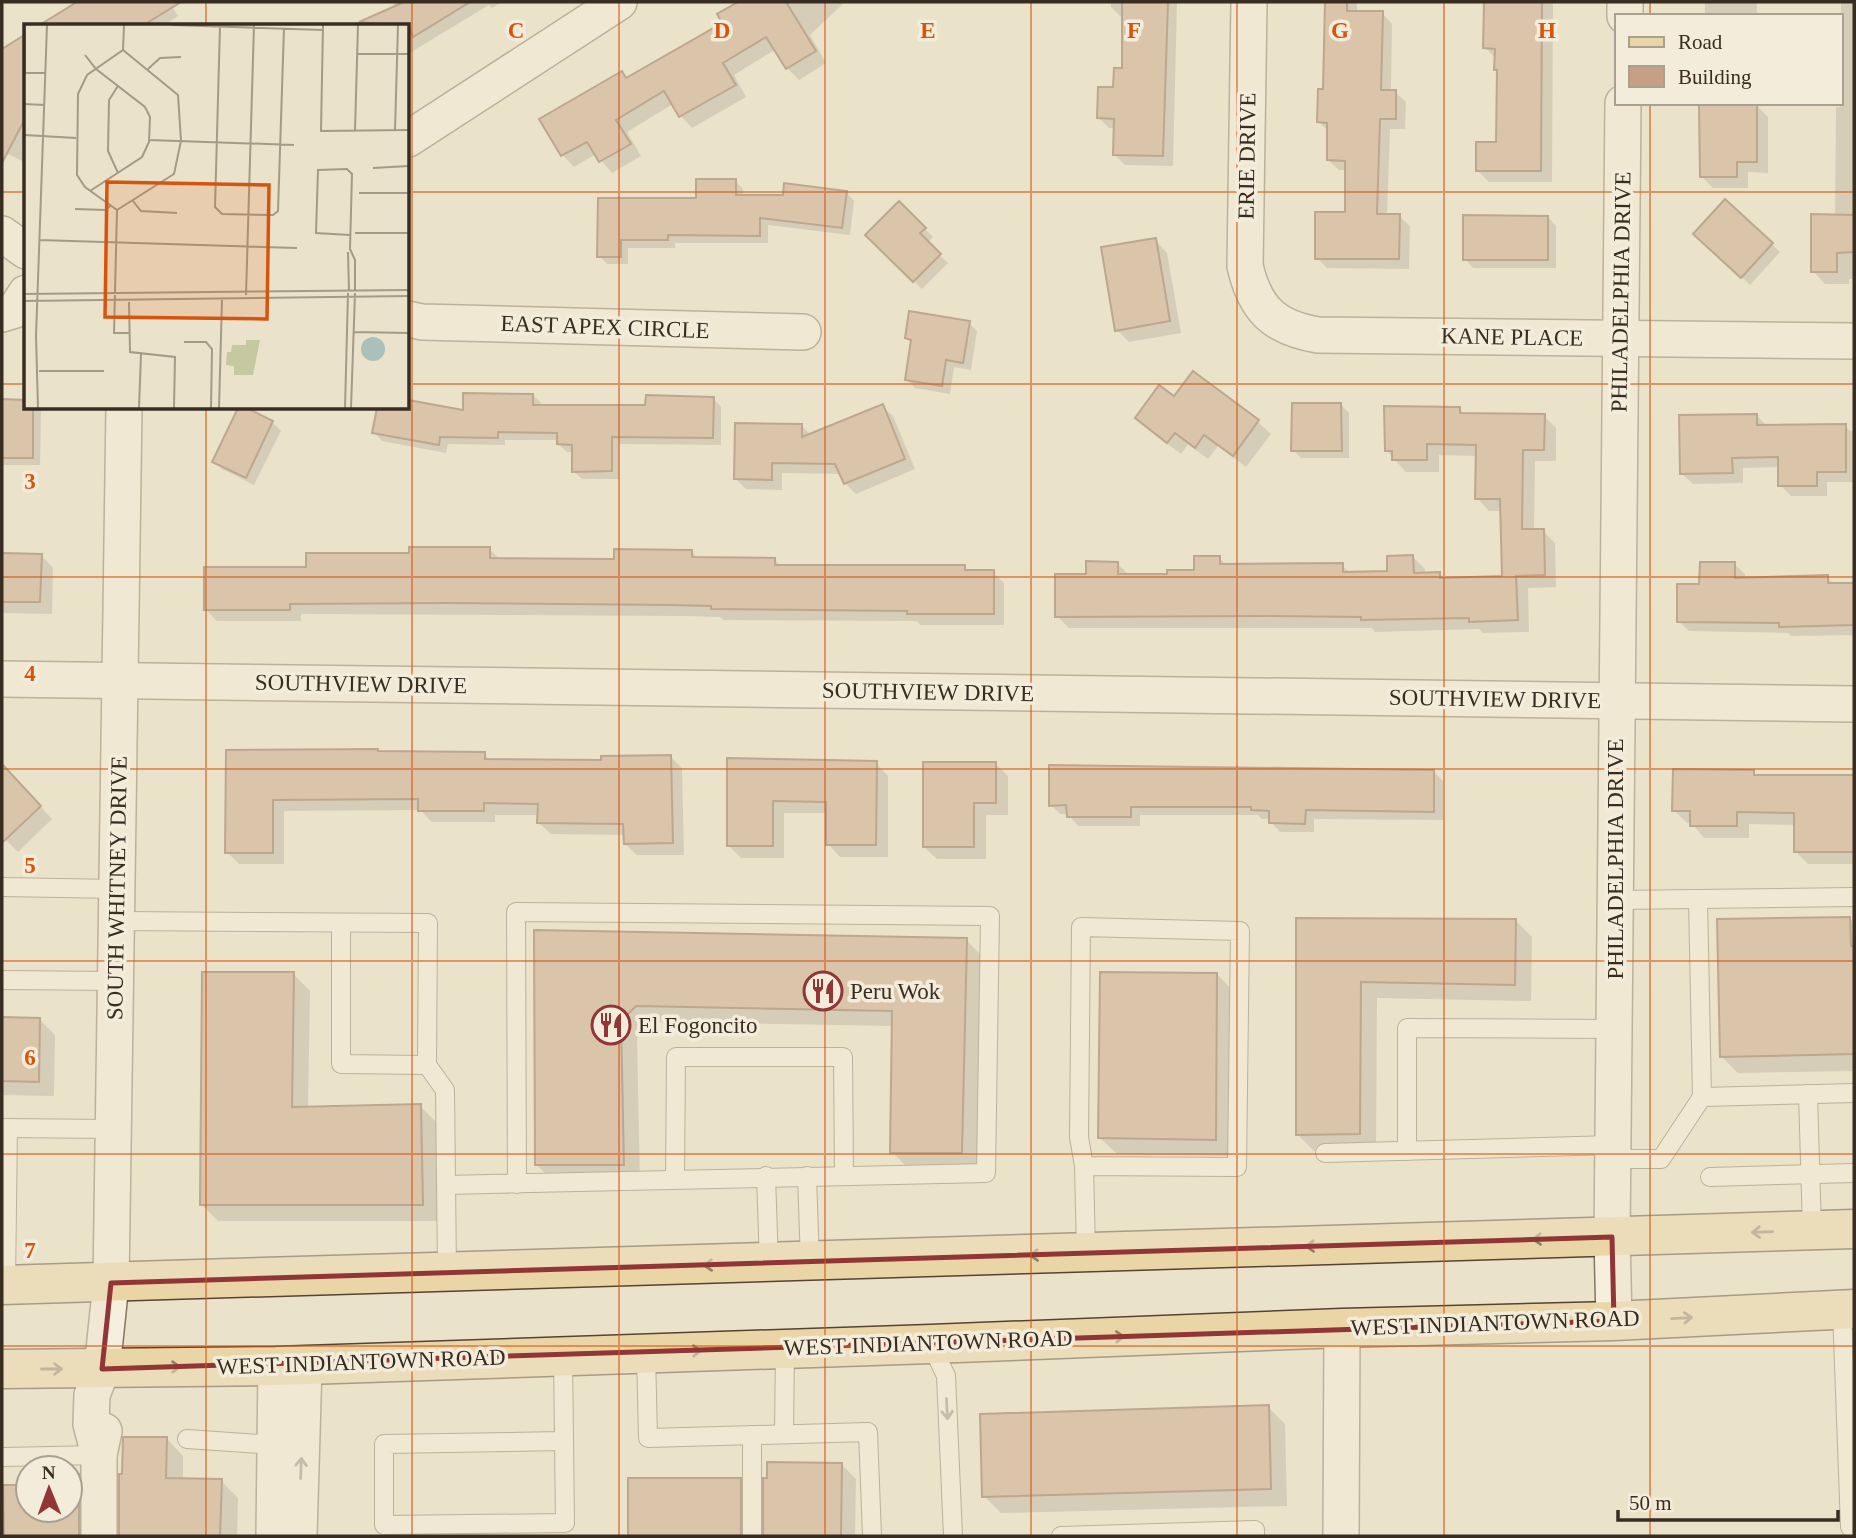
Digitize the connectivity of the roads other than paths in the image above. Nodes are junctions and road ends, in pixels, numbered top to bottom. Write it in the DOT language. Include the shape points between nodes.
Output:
graph roads {
  1 [pos="619,2"];
  2 [pos="1249,2"];
  3 [pos="1623,105"];
  4 [pos="410,138"];
  5 [pos="2,234"];
  6 [pos="24,250"];
  7 [pos="24,296"];
  8 [pos="1261,307"];
  9 [pos="2,314"];
  10 [pos="410,319"];
  11 [pos="803,332"];
  12 [pos="1620,338"];
  13 [pos="1854,341"];
  14 [pos="124,410"];
  15 [pos="2,679"];
  16 [pos="121,681"];
  17 [pos="1616,701"];
  18 [pos="1854,704"];
  19 [pos="2,887"];
  20 [pos="1854,897"];
  21 [pos="1698,899"];
  22 [pos="1615,900"];
  23 [pos="117,905"];
  24 [pos="341,923"];
  25 [pos="2,980"];
  26 [pos="116,981"];
  27 [pos="1614,1029"];
  28 [pos="426,1065"];
  29 [pos="1854,1093"];
  30 [pos="1808,1094"];
  31 [pos="1702,1097"];
  32 [pos="5,1128"];
  33 [pos="113,1129"];
  34 [pos="1407,1150"];
  35 [pos="1613,1152"];
  36 [pos="1325,1153"];
  37 [pos="1084,1166"];
  38 [pos="1854,1173"];
  39 [pos="844,1175"];
  40 [pos="1811,1175"];
  41 [pos="766,1176"];
  42 [pos="807,1176"];
  43 [pos="1710,1177"];
  44 [pos="676,1178"];
  45 [pos="517,1184"];
  46 [pos="446,1185"];
  47 [pos="1854,1229"];
  48 [pos="1812,1230"];
  49 [pos="1612,1237"];
  50 [pos="1086,1253"];
  51 [pos="810,1262"];
  52 [pos="769,1263"];
  53 [pos="447,1273"];
  54 [pos="111,1283"];
  55 [pos="4,1285"];
  56 [pos="1848,1310"];
  57 [pos="1614,1321"];
  58 [pos="1342,1328"];
  59 [pos="931,1344"];
  60 [pos="785,1348"];
  61 [pos="646,1352"];
  62 [pos="563,1356"];
  63 [pos="290,1365"];
  64 [pos="2,1369"];
  65 [pos="102,1369"];
  66 [pos="1850,1394"];
  67 [pos="784,1434"];
  68 [pos="752,1436"];
  69 [pos="187,1438"];
  70 [pos="563,1441"];
  71 [pos="276,1445"];
  72 [pos="99,1455"];
  73 [pos="2,1457"];
  74 [pos="1854,1527"];
  75 [pos="99,1536"];
  76 [pos="274,1536"];
  77 [pos="299,1536"];
  78 [pos="751,1536"];
  79 [pos="872,1536"];
  80 [pos="953,1536"];
  81 [pos="1061,1536"];
  82 [pos="1255,1536"];
  83 [pos="1341,1536"];
  1 -- 4 [label="street"];
  2 -- 8 [label="street, ERIE DRIVE" via="1245,266"];
  3 -- 12 [label="street, PHILADELPHIA DRIVE"];
  5 -- 6 [label="street"];
  7 -- 9 [label="street" via="15,310"];
  8 -- 12 [label="street, KANE PLACE" via="1298,332 1318,335"];
  10 -- 11 [label="street, EAST APEX CIRCLE"];
  12 -- 13 [label="street, KANE PLACE"];
  12 -- 17 [label="street, PHILADELPHIA DRIVE"];
  14 -- 16 [label="street, SOUTH WHITNEY DRIVE"];
  15 -- 16 [label="street, SOUTHVIEW DRIVE"];
  16 -- 17 [label="street, SOUTHVIEW DRIVE"];
  16 -- 23 [label="street, SOUTH WHITNEY DRIVE"];
  17 -- 18 [label="street, SOUTHVIEW DRIVE"];
  17 -- 22 [label="street, PHILADELPHIA DRIVE"];
  19 -- 23 [label="lane"];
  20 -- 21 [label="lane"];
  21 -- 22 [label="lane"];
  21 -- 31 [label="lane"];
  22 -- 27 [label="street, PHILADELPHIA DRIVE"];
  23 -- 24 [label="lane"];
  23 -- 26 [label="street, SOUTH WHITNEY DRIVE"];
  24 -- 28 [label="lane" via="341,1064"];
  24 -- 28 [label="lane" via="428,923"];
  25 -- 26 [label="lane"];
  26 -- 33 [label="street, SOUTH WHITNEY DRIVE"];
  27 -- 34 [label="lane" via="1407,1028"];
  27 -- 35 [label="street, PHILADELPHIA DRIVE"];
  28 -- 46 [label="lane" via="445,1090"];
  29 -- 30 [label="lane"];
  30 -- 31 [label="lane"];
  30 -- 40 [label="lane"];
  31 -- 35 [label="lane" via="1661,1159"];
  32 -- 33 [label="lane"];
  32 -- 55 [label="lane"];
  33 -- 54 [label="street, SOUTH WHITNEY DRIVE"];
  34 -- 35 [label="lane"];
  34 -- 36 [label="lane"];
  35 -- 49 [label="street, PHILADELPHIA DRIVE"];
  37 -- 37 [label="lane" via="1079,1137 1081,927 1240,931 1237,1167"];
  37 -- 50 [label="lane"];
  38 -- 40 [label="lane"];
  39 -- 42 [label="lane"];
  39 -- 44 [label="lane" via="843,1057 676,1057"];
  39 -- 45 [label="lane" via="986,1172 990,916 516,912"];
  40 -- 43 [label="lane"];
  40 -- 48 [label="lane"];
  41 -- 42 [label="lane"];
  41 -- 44 [label="lane"];
  41 -- 52 [label="lane"];
  42 -- 51 [label="lane"];
  44 -- 45 [label="lane"];
  45 -- 46 [label="lane"];
  46 -- 53 [label="lane"];
  47 -- 48 [label="main road"];
  48 -- 49 [label="main road, one-way"];
  49 -- 50 [label="main road, one-way"];
  49 -- 57 [label="street, PHILADELPHIA DRIVE"];
  50 -- 51 [label="main road, one-way"];
  51 -- 52 [label="main road"];
  52 -- 53 [label="main road, one-way"];
  53 -- 54 [label="main road"];
  54 -- 55 [label="main road"];
  54 -- 65 [label="street, SOUTH WHITNEY DRIVE"];
  57 -- 56 [label="main road, WEST INDIANTOWN ROAD, one-way"];
  56 -- 66 [label="lane"];
  57 -- 58 [label="main road, WEST INDIANTOWN ROAD"];
  59 -- 58 [label="main road, WEST INDIANTOWN ROAD, one-way"];
  58 -- 83 [label="street"];
  59 -- 60 [label="main road, WEST INDIANTOWN ROAD"];
  59 -- 80 [label="lane, one-way" via="946,1376"];
  61 -- 60 [label="main road, WEST INDIANTOWN ROAD, one-way"];
  60 -- 67 [label="lane"];
  61 -- 62 [label="main road, WEST INDIANTOWN ROAD"];
  61 -- 68 [label="lane" via="648,1438"];
  62 -- 63 [label="main road, WEST INDIANTOWN ROAD"];
  62 -- 70 [label="lane"];
  65 -- 63 [label="main road, WEST INDIANTOWN ROAD, one-way"];
  63 -- 71 [label="street"];
  77 -- 63 [label="street, one-way"];
  64 -- 65 [label="main road, WEST INDIANTOWN ROAD, one-way"];
  65 -- 72 [label="street, SOUTH WHITNEY DRIVE" via="107,1419"];
  66 -- 74 [label="lane" via="1850,1527"];
  67 -- 68 [label="lane"];
  67 -- 79 [label="lane" via="868,1433"];
  68 -- 78 [label="lane"];
  69 -- 71 [label="lane"];
  70 -- 70 [label="lane" via="565,1523 384,1525 384,1444"];
  71 -- 76 [label="street"];
  72 -- 73 [label="lane"];
  72 -- 75 [label="street, SOUTH WHITNEY DRIVE"];
  81 -- 82 [label="lane" via="1255,1530"];
}
